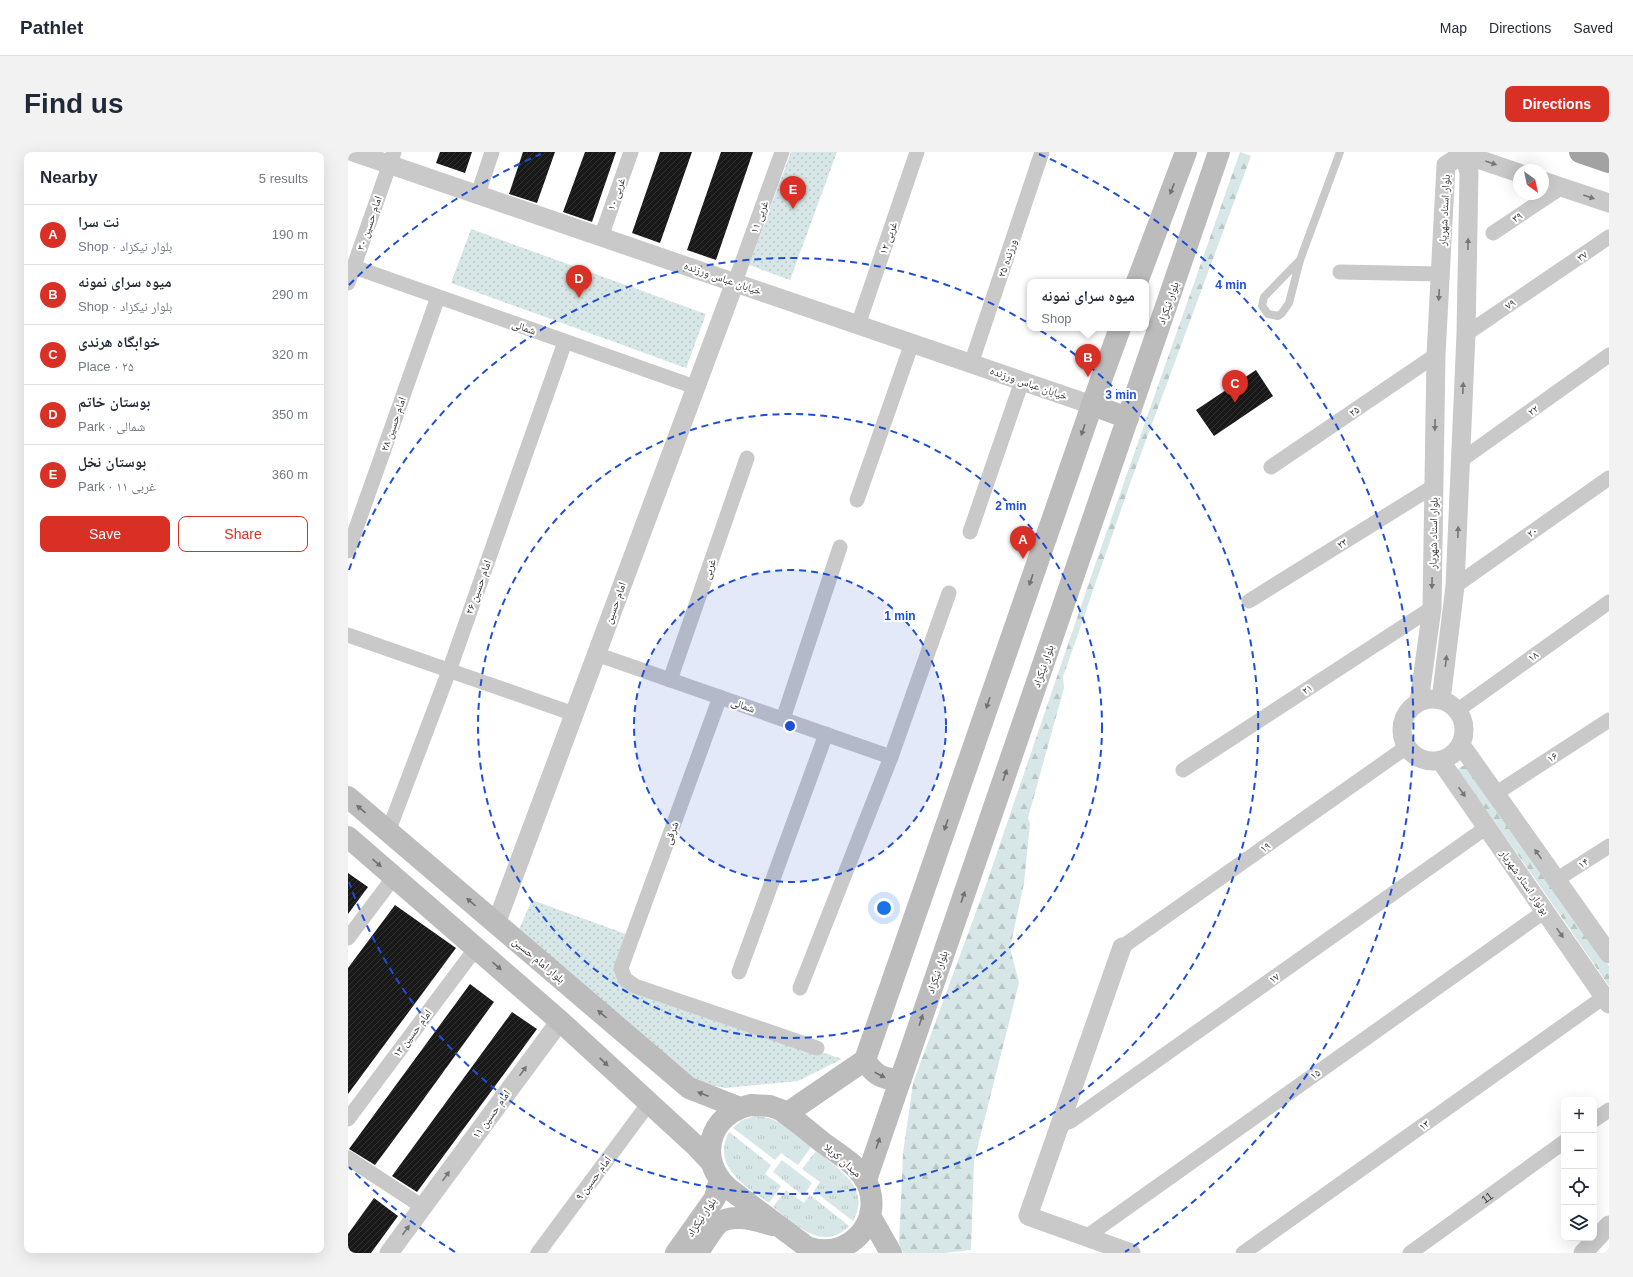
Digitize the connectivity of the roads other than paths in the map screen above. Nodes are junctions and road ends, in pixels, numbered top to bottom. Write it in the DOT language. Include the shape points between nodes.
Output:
graph roads {
  1 [pos="353,152"];
  2 [pos="492,152"];
  3 [pos="631,152"];
  4 [pos="782,152"];
  5 [pos="917,152"];
  6 [pos="1042,152"];
  7 [pos="1186,152"];
  8 [pos="1219,152"];
  9 [pos="1340,152"];
  10 [pos="1580,152"];
  11 [pos="1464,154"];
  12 [pos="391,158"];
  13 [pos="1609,162"];
  14 [pos="1513,171"];
  15 [pos="1549,183"];
  16 [pos="1562,187"];
  17 [pos="478,194"];
  18 [pos="1609,203"];
  19 [pos="1493,233"];
  20 [pos="601,237"];
  21 [pos="1609,237"];
  22 [pos="1300,260"];
  23 [pos="354,267"];
  24 [pos="1340,272"];
  25 [pos="1467,272"];
  26 [pos="1440,274"];
  27 [pos="1554,274"];
  28 [pos="1138,279"];
  29 [pos="348,282"];
  30 [pos="735,282"];
  31 [pos="438,297"];
  32 [pos="858,325"];
  33 [pos="1119,331"];
  34 [pos="1466,334"];
  35 [pos="566,342"];
  36 [pos="912,343"];
  37 [pos="1436,355"];
  38 [pos="1607,357"];
  39 [pos="971,364"];
  40 [pos="1022,381"];
  41 [pos="695,387"];
  42 [pos="1092,405"];
  43 [pos="1128,418"];
  44 [pos="747,458"];
  45 [pos="1460,461"];
  46 [pos="1271,467"];
  47 [pos="1609,478"];
  48 [pos="1434,486"];
  49 [pos="857,500"];
  50 [pos="970,532"];
  51 [pos="840,548"];
  52 [pos="348,551"];
  53 [pos="1455,586"];
  54 [pos="949,593"];
  55 [pos="1249,600"];
  56 [pos="1609,602"];
  57 [pos="1432,608"];
  58 [pos="348,635"];
  59 [pos="596,654"];
  60 [pos="449,671"];
  61 [pos="670,680"];
  62 [pos="720,697"];
  63 [pos="1441,700"];
  64 [pos="1419,702"];
  65 [pos="1458,710"];
  66 [pos="574,714"];
  67 [pos="783,719"];
  68 [pos="1609,720"];
  69 [pos="826,734"];
  70 [pos="1461,745"];
  71 [pos="1408,746"];
  72 [pos="891,757"];
  73 [pos="1440,760"];
  74 [pos="1183,770"];
  75 [pos="1496,794"];
  76 [pos="348,798"];
  77 [pos="1487,828"];
  78 [pos="388,832"];
  79 [pos="348,837"];
  80 [pos="1609,846"];
  81 [pos="394,877"];
  82 [pos="1556,880"];
  83 [pos="1545,911"];
  84 [pos="496,924"];
  85 [pos="348,938"];
  86 [pos="1122,947"];
  87 [pos="476,948"];
  88 [pos="1609,954"];
  89 [pos="739,972"];
  90 [pos="800,988"];
  91 [pos="1607,1001"];
  92 [pos="560,1021"];
  93 [pos="817,1048"];
  94 [pos="864,1060"];
  95 [pos="900,1079"];
  96 [pos="649,1103"];
  97 [pos="740,1108"];
  98 [pos="1609,1110"];
  99 [pos="786,1114"];
  100 [pos="1597,1118"];
  101 [pos="348,1119"];
  102 [pos="1060,1125"];
  103 [pos="1561,1144"];
  104 [pos="348,1158"];
  105 [pos="716,1171"];
  106 [pos="866,1180"];
  107 [pos="423,1207"];
  108 [pos="870,1216"];
  109 [pos="1609,1225"];
  110 [pos="1086,1237"];
  111 [pos="792,1239"];
  112 [pos="389,1253"];
  113 [pos="538,1253"];
  114 [pos="676,1253"];
  115 [pos="697,1253"];
  116 [pos="891,1253"];
  117 [pos="1131,1253"];
  118 [pos="1243,1253"];
  119 [pos="1410,1253"];
  120 [pos="1583,1253"];
  1 -- 12 [label="street, خیابان عباس ورزنده"];
  2 -- 17 [label="street"];
  3 -- 20 [label="street, غربی ۱۰"];
  4 -- 30 [label="street, غربی ۱۱"];
  5 -- 32 [label="street, غربی ۱۲"];
  6 -- 39 [label="street, ورزنده ۲۵"];
  7 -- 28 [label="main road, one-way"];
  8 -- 43 [label="main road, بلوار نیکزاد"];
  9 -- 22 [label="lane"];
  10 -- 13 [label="highway"];
  11 -- 14 [label="street, one-way"];
  25 -- 11 [label="street, one-way" via="1469,172"];
  11 -- 26 [label="street, بلوار استاد شهریار" via="1446,165"];
  12 -- 17 [label="street, خیابان عباس ورزنده"];
  12 -- 23 [label="street, امام حسین ۳۰"];
  15 -- 16 [label="street"];
  16 -- 18 [label="street, one-way"];
  16 -- 19 [label="street, ۳۹"];
  17 -- 20 [label="street, خیابان عباس ورزنده"];
  20 -- 30 [label="street, خیابان عباس ورزنده"];
  21 -- 27 [label="street, ۳۷"];
  22 -- 22 [label="lane" via="1286,310 1278,316 1268,314 1262,306 1264,297"];
  23 -- 29 [label="street, امام حسین ۳۰"];
  23 -- 31 [label="street, شمالی"];
  24 -- 26 [label="street"];
  25 -- 26 [label="street"];
  25 -- 34 [label="street"];
  26 -- 37 [label="street, بلوار استاد شهریار, one-way"];
  27 -- 34 [label="street, ۷۹"];
  30 -- 32 [label="street, خیابان عباس ورزنده"];
  30 -- 41 [label="street, امام حسین"];
  31 -- 35 [label="street, شمالی"];
  31 -- 52 [label="street, امام حسین ۲۸"];
  32 -- 36 [label="street, خیابان عباس ورزنده"];
  33 -- 42 [label="main road"];
  45 -- 34 [label="street, one-way"];
  35 -- 41 [label="street, شمالی"];
  35 -- 60 [label="street, امام حسین ۲۶"];
  36 -- 39 [label="street, خیابان عباس ورزنده"];
  36 -- 49 [label="street"];
  37 -- 46 [label="street, ۲۵"];
  37 -- 48 [label="street, بلوار استاد شهریار, one-way"];
  38 -- 45 [label="street, ۲۲"];
  39 -- 40 [label="street, خیابان عباس ورزنده"];
  40 -- 42 [label="street, خیابان عباس ورزنده"];
  40 -- 50 [label="street"];
  41 -- 59 [label="street, امام حسین"];
  42 -- 43 [label="main road"];
  42 -- 94 [label="main road, one-way"];
  95 -- 43 [label="main road, بلوار نیکزاد, one-way"];
  44 -- 61 [label="street, غربی"];
  53 -- 45 [label="street, one-way"];
  47 -- 53 [label="street, ۲۰"];
  48 -- 55 [label="street, ۲۳"];
  48 -- 57 [label="street, بلوار استاد شهریار, one-way"];
  51 -- 67 [label="street"];
  63 -- 53 [label="street, one-way"];
  54 -- 72 [label="street"];
  56 -- 65 [label="street, ۱۸"];
  57 -- 64 [label="street, بلوار استاد شهریار"];
  57 -- 74 [label="street, ۲۱"];
  58 -- 60 [label="street"];
  59 -- 61 [label="street, شمالی"];
  59 -- 66 [label="street, امام حسین"];
  60 -- 66 [label="street"];
  60 -- 78 [label="street, امام حسین ۲۶"];
  61 -- 62 [label="street, شمالی"];
  62 -- 67 [label="street, شمالی"];
  62 -- 93 [label="street, شرقی" via="622,968 625,979 635,986"];
  63 -- 64 [label="street"];
  63 -- 65 [label="street"];
  64 -- 71 [label="street" via="1411,708 1404,722 1403,737"];
  65 -- 70 [label="street" via="1464,729"];
  66 -- 84 [label="street, امام حسین"];
  67 -- 69 [label="street, شمالی"];
  68 -- 75 [label="street, ۱۶"];
  69 -- 72 [label="street, شمالی"];
  69 -- 89 [label="street"];
  70 -- 73 [label="street" via="1450,756"];
  70 -- 75 [label="street"];
  71 -- 73 [label="street" via="1421,758"];
  71 -- 86 [label="street, ۱۹"];
  72 -- 90 [label="street"];
  73 -- 77 [label="street, بولوار استاد شهریار, one-way"];
  82 -- 75 [label="street, one-way"];
  78 -- 76 [label="main road, بلوار امام حسین, one-way"];
  77 -- 83 [label="street, بولوار استاد شهریار"];
  77 -- 102 [label="street, ۱۷" via="1071,1121"];
  84 -- 78 [label="main road, بلوار امام حسین, one-way"];
  79 -- 81 [label="main road, one-way"];
  80 -- 82 [label="street, ۱۴"];
  81 -- 85 [label="street"];
  81 -- 87 [label="main road"];
  82 -- 88 [label="street"];
  83 -- 91 [label="street, بولوار استاد شهریار, one-way"];
  83 -- 110 [label="street, ۱۵"];
  84 -- 87 [label="main road"];
  97 -- 84 [label="main road, بلوار امام حسین, one-way" via="689,1088"];
  86 -- 102 [label="street"];
  87 -- 92 [label="main road, one-way"];
  87 -- 101 [label="street, امام حسین ۱۳"];
  91 -- 118 [label="street, ۱۳"];
  92 -- 96 [label="main road, one-way"];
  107 -- 92 [label="street, امام حسین ۱۱, one-way"];
  94 -- 95 [label="main road, one-way" via="879,1076 890,1080"];
  94 -- 99 [label="main road"];
  106 -- 95 [label="main road, بلوار نیکزاد, one-way"];
  96 -- 105 [label="main road"];
  96 -- 113 [label="street, امام حسین ۹"];
  97 -- 99 [label="main road, میدان کربلا" via="751,1104 764,1105"];
  97 -- 105 [label="main road, میدان کربلا" via="724,1118 714,1133 710,1151"];
  98 -- 100 [label="street"];
  99 -- 106 [label="main road, میدان کربلا" via="858,1170"];
  102 -- 110 [label="street" via="1028,1216"];
  103 -- 119 [label="street, 11"];
  104 -- 107 [label="street"];
  105 -- 111 [label="main road, میدان کربلا" via="728,1188"];
  105 -- 114 [label="main road, بلوار نیکزاد" via="715,1198"];
  106 -- 108 [label="main road, میدان کربلا" via="871,1198"];
  112 -- 107 [label="street, امام حسین ۱۱, one-way"];
  108 -- 111 [label="main road, میدان کربلا" via="858,1237 837,1249 812,1249"];
  108 -- 116 [label="main road"];
  109 -- 120 [label="street"];
  110 -- 117 [label="street"];
  111 -- 115 [label="main road, بلوار نیکزاد" via="751,1220 733,1218 719,1223"];
}
